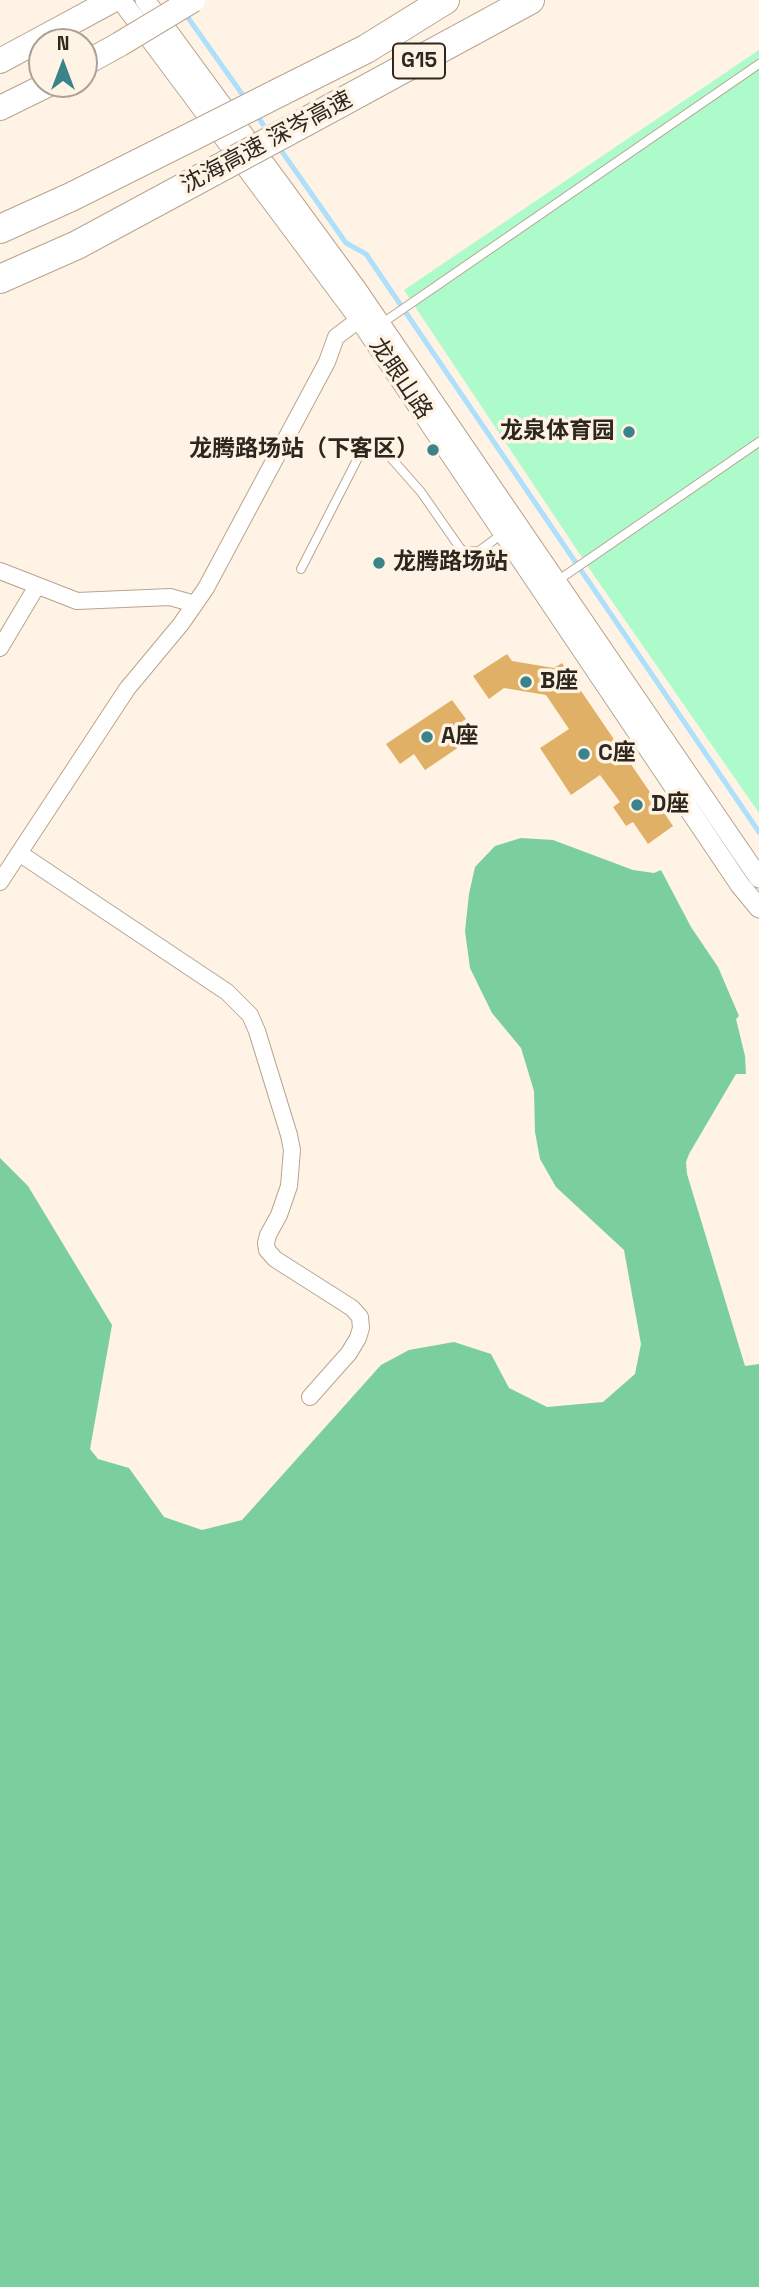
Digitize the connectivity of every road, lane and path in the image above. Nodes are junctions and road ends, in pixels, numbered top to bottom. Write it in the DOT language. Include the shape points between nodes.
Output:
graph roads {
  1 [pos="121,0"];
  2 [pos="145,0"];
  3 [pos="193,0"];
  4 [pos="445,0"];
  5 [pos="530,0"];
  6 [pos="104,5"];
  7 [pos="98,56"];
  8 [pos="0,61"];
  9 [pos="759,64"];
  10 [pos="28,94"];
  11 [pos="0,108"];
  12 [pos="0,229"];
  13 [pos="0,279"];
  14 [pos="370,321"];
  15 [pos="759,442"];
  16 [pos="510,528"];
  17 [pos="301,569"];
  18 [pos="0,570"];
  19 [pos="37,586"];
  20 [pos="549,587"];
  21 [pos="195,604"];
  22 [pos="0,648"];
  23 [pos="19,853"];
  24 [pos="759,878"];
  25 [pos="0,882"];
  26 [pos="759,908"];
  27 [pos="310,1397"];
  1 -- 14 [label="street, 龙眼山路"];
  2 -- 14 [label="street, 龙眼山路" via="275,176"];
  3 -- 7 [label="main road, bridge"];
  4 -- 12 [label="highway, 沈海高速 深岑高速 / G15, bridge" via="366,49"];
  5 -- 13 [label="highway, 沈海高速 深岑高速 / G15, bridge" via="77,245"];
  6 -- 8 [label="main road"];
  9 -- 14 [label="lane" via="399,312"];
  10 -- 11 [label="main road"];
  14 -- 16 [label="street, 龙眼山路"];
  14 -- 21 [label="street" via="342,332 333,342 327,362"];
  15 -- 20 [label="lane"];
  16 -- 17 [label="lane" via="479,551 465,552 421,492 380,446 371,444 361,452"];
  16 -- 20 [label="street, 龙眼山路"];
  18 -- 19 [label="street"];
  19 -- 21 [label="street" via="77,601 170,597"];
  19 -- 22 [label="street"];
  20 -- 24 [label="street, 龙眼山路"];
  20 -- 26 [label="street, 龙眼山路"];
  21 -- 23 [label="street" via="127,690"];
  23 -- 25 [label="street"];
  23 -- 27 [label="street" via="227,992 250,1015 292,1150 289,1186 266,1243 268,1250 360,1317 358,1338 349,1353"];
}
